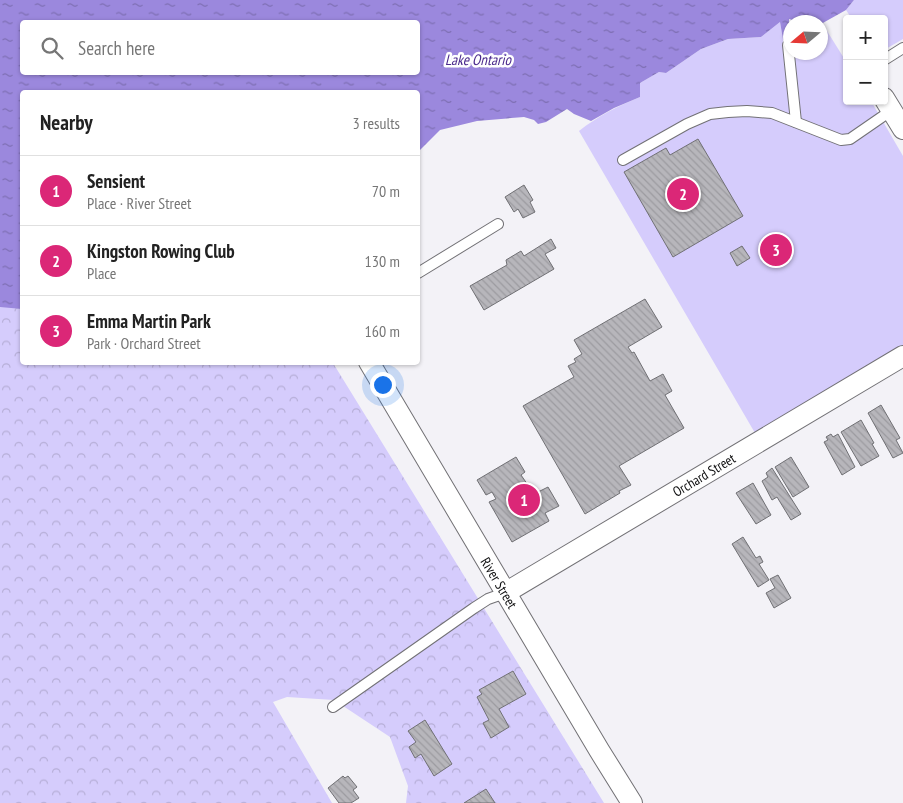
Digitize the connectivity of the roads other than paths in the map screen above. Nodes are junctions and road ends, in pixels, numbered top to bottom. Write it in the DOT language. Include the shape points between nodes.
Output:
graph roads {
  1 [pos="903,48"];
  2 [pos="888,57"];
  3 [pos="790,60"];
  4 [pos="888,104"];
  5 [pos="887,105"];
  6 [pos="796,122"];
  7 [pos="903,129"];
  8 [pos="624,160"];
  9 [pos="498,224"];
  10 [pos="420,272"];
  11 [pos="903,356"];
  12 [pos="371,365"];
  13 [pos="505,593"];
  14 [pos="333,707"];
  15 [pos="632,803"];
  1 -- 2 [label="lane"];
  3 -- 6 [label="lane"];
  4 -- 7 [label="street"];
  5 -- 6 [label="lane" via="850,139 841,140"];
  6 -- 8 [label="lane" via="772,114 747,111 710,114"];
  9 -- 10 [label="lane"];
  11 -- 13 [label="street, Orchard Street"];
  12 -- 13 [label="street, River Street"];
  13 -- 14 [label="lane" via="474,608"];
  13 -- 15 [label="street, River Street"];
}
